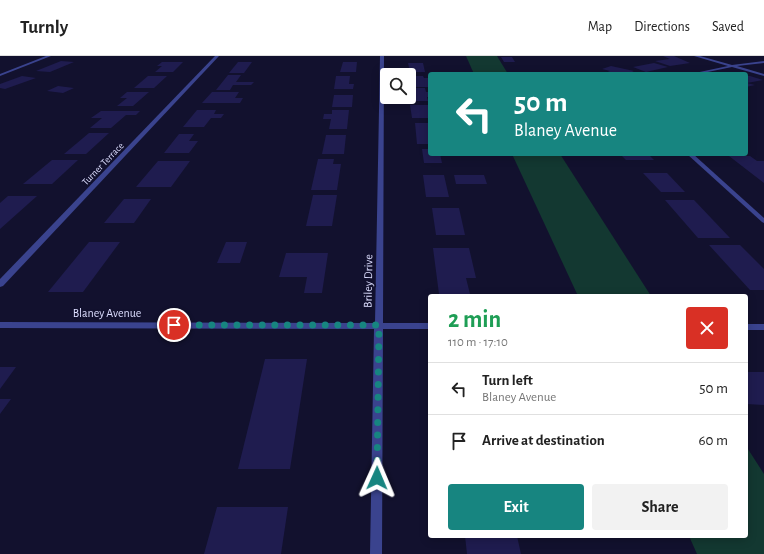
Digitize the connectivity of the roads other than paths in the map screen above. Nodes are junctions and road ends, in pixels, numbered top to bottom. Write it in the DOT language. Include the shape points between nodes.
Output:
graph roads {
  1 [pos="49,56"];
  2 [pos="217,56"];
  3 [pos="382,56"];
  4 [pos="696,56"];
  5 [pos="764,62"];
  6 [pos="733,66"];
  7 [pos="702,72"];
  8 [pos="0,75"];
  9 [pos="764,75"];
  10 [pos="692,156"];
  11 [pos="764,221"];
  12 [pos="0,284"];
  13 [pos="0,325"];
  14 [pos="379,325"];
  15 [pos="428,326"];
  16 [pos="748,327"];
  17 [pos="764,327"];
  18 [pos="376,554"];
  1 -- 8 [label="street"];
  2 -- 12 [label="street, Turner Terrace"];
  3 -- 14 [label="street, Briley Drive"];
  4 -- 6 [label="street"];
  5 -- 6 [label="street"];
  6 -- 7 [label="street"];
  6 -- 9 [label="street"];
  10 -- 11 [label="street"];
  13 -- 14 [label="street, Blaney Avenue"];
  14 -- 15 [label="street, Blaney Avenue"];
  14 -- 18 [label="street, Briley Drive"];
  16 -- 17 [label="street"];
}
